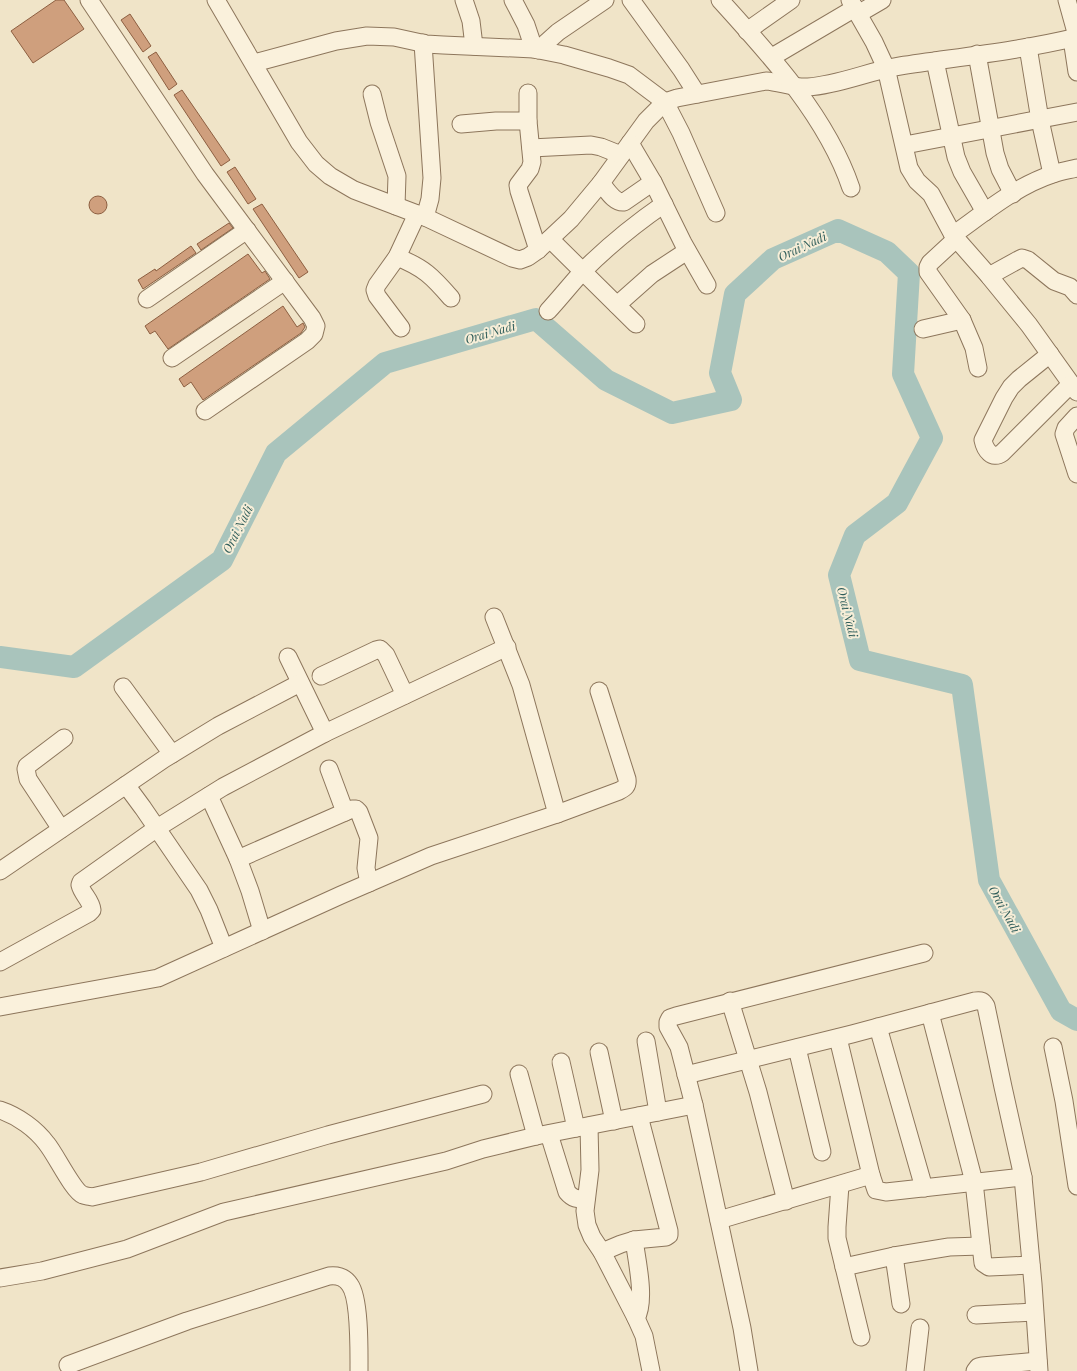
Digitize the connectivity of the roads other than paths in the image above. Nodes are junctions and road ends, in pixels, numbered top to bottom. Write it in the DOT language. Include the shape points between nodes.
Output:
graph roads {
  1 [pos="89,0"];
  2 [pos="216,0"];
  3 [pos="464,0"];
  4 [pos="513,0"];
  5 [pos="605,0"];
  6 [pos="720,0"];
  7 [pos="790,0"];
  8 [pos="882,0"];
  9 [pos="1067,0"];
  10 [pos="635,1"];
  11 [pos="854,7"];
  12 [pos="747,31"];
  13 [pos="1075,37"];
  14 [pos="423,43"];
  15 [pos="474,46"];
  16 [pos="1028,46"];
  17 [pos="536,50"];
  18 [pos="977,54"];
  19 [pos="772,57"];
  20 [pos="935,61"];
  21 [pos="254,63"];
  22 [pos="886,68"];
  23 [pos="1077,72"];
  24 [pos="793,86"];
  25 [pos="528,93"];
  26 [pos="372,94"];
  27 [pos="697,94"];
  28 [pos="665,102"];
  29 [pos="1077,112"];
  30 [pos="1040,120"];
  31 [pos="528,121"];
  32 [pos="461,124"];
  33 [pos="990,129"];
  34 [pos="951,136"];
  35 [pos="905,145"];
  36 [pos="531,148"];
  37 [pos="626,149"];
  38 [pos="1077,168"];
  39 [pos="1052,174"];
  40 [pos="653,182"];
  41 [pos="601,183"];
  42 [pos="852,188"];
  43 [pos="1013,194"];
  44 [pos="664,204"];
  45 [pos="396,206"];
  46 [pos="985,212"];
  47 [pos="716,213"];
  48 [pos="421,216"];
  49 [pos="247,230"];
  50 [pos="955,237"];
  51 [pos="550,239"];
  52 [pos="538,250"];
  53 [pos="687,251"];
  54 [pos="397,258"];
  55 [pos="584,271"];
  56 [pos="989,276"];
  57 [pos="285,281"];
  58 [pos="707,285"];
  59 [pos="1077,295"];
  60 [pos="450,298"];
  61 [pos="147,299"];
  62 [pos="617,305"];
  63 [pos="548,310"];
  64 [pos="962,320"];
  65 [pos="636,324"];
  66 [pos="401,328"];
  67 [pos="923,329"];
  68 [pos="1050,354"];
  69 [pos="172,358"];
  70 [pos="978,368"];
  71 [pos="1074,388"];
  72 [pos="205,411"];
  73 [pos="1077,416"];
  74 [pos="1077,474"];
  75 [pos="494,617"];
  76 [pos="507,647"];
  77 [pos="288,657"];
  78 [pos="321,676"];
  79 [pos="300,683"];
  80 [pos="123,688"];
  81 [pos="599,691"];
  82 [pos="405,695"];
  83 [pos="325,733"];
  84 [pos="64,738"];
  85 [pos="172,754"];
  86 [pos="329,769"];
  87 [pos="126,785"];
  88 [pos="209,796"];
  89 [pos="345,812"];
  90 [pos="557,814"];
  91 [pos="157,828"];
  92 [pos="62,829"];
  93 [pos="238,859"];
  94 [pos="0,870"];
  95 [pos="369,883"];
  96 [pos="262,931"];
  97 [pos="224,948"];
  98 [pos="924,953"];
  99 [pos="0,962"];
  100 [pos="730,1001"];
  101 [pos="0,1007"];
  102 [pos="930,1013"];
  103 [pos="878,1027"];
  104 [pos="838,1038"];
  105 [pos="646,1041"];
  106 [pos="1053,1047"];
  107 [pos="797,1048"];
  108 [pos="600,1052"];
  109 [pos="748,1060"];
  110 [pos="562,1062"];
  111 [pos="519,1074"];
  112 [pos="686,1075"];
  113 [pos="483,1094"];
  114 [pos="694,1105"];
  115 [pos="0,1110"];
  116 [pos="658,1112"];
  117 [pos="640,1116"];
  118 [pos="614,1121"];
  119 [pos="583,1127"];
  120 [pos="543,1135"];
  121 [pos="822,1152"];
  122 [pos="871,1175"];
  123 [pos="1024,1177"];
  124 [pos="974,1182"];
  125 [pos="840,1185"];
  126 [pos="1077,1186"];
  127 [pos="924,1188"];
  128 [pos="586,1199"];
  129 [pos="786,1201"];
  130 [pos="719,1220"];
  131 [pos="634,1240"];
  132 [pos="981,1246"];
  133 [pos="602,1252"];
  134 [pos="894,1256"];
  135 [pos="1031,1265"];
  136 [pos="844,1267"];
  137 [pos="0,1278"];
  138 [pos="901,1304"];
  139 [pos="1034,1312"];
  140 [pos="976,1315"];
  141 [pos="636,1318"];
  142 [pos="920,1328"];
  143 [pos="861,1337"];
  144 [pos="68,1365"];
  145 [pos="1038,1366"];
  146 [pos="359,1371"];
  147 [pos="651,1371"];
  148 [pos="750,1371"];
  149 [pos="915,1371"];
  150 [pos="975,1371"];
  1 -- 49 [label="street" via="205,174"];
  2 -- 21 [label="street"];
  3 -- 15 [label="street" via="471,21"];
  4 -- 17 [label="street"];
  5 -- 17 [label="street"];
  6 -- 12 [label="street"];
  7 -- 12 [label="street"];
  8 -- 11 [label="street"];
  9 -- 13 [label="street"];
  10 -- 27 [label="street"];
  11 -- 19 [label="street"];
  11 -- 22 [label="street"];
  12 -- 19 [label="street"];
  13 -- 16 [label="street"];
  13 -- 23 [label="street"];
  14 -- 15 [label="street"];
  14 -- 21 [label="street" via="394,37 367,36 336,41"];
  14 -- 48 [label="street" via="432,178 430,199"];
  15 -- 17 [label="street"];
  16 -- 18 [label="street"];
  16 -- 30 [label="street"];
  17 -- 28 [label="street" via="629,75"];
  18 -- 20 [label="street"];
  18 -- 33 [label="street"];
  19 -- 24 [label="street"];
  20 -- 22 [label="street"];
  20 -- 34 [label="street"];
  21 -- 45 [label="street" via="300,142 316,164 354,190"];
  22 -- 24 [label="street" via="826,84"];
  22 -- 35 [label="street"];
  24 -- 27 [label="street" via="766,81"];
  24 -- 42 [label="street" via="831,141"];
  25 -- 31 [label="street"];
  26 -- 45 [label="street" via="397,176"];
  27 -- 28 [label="street"];
  28 -- 37 [label="street" via="646,121"];
  28 -- 47 [label="street" via="676,121"];
  29 -- 30 [label="street"];
  30 -- 33 [label="street"];
  30 -- 39 [label="street"];
  31 -- 32 [label="street"];
  31 -- 36 [label="street"];
  33 -- 34 [label="street"];
  33 -- 43 [label="street" via="1000,169"];
  34 -- 35 [label="street"];
  34 -- 46 [label="street" via="962,172"];
  35 -- 50 [label="street" via="912,175 931,194"];
  36 -- 37 [label="street" via="591,144"];
  36 -- 52 [label="street" via="530,169 518,185"];
  37 -- 40 [label="street"];
  37 -- 41 [label="street"];
  38 -- 39 [label="street"];
  39 -- 43 [label="street"];
  40 -- 41 [label="street" via="624,202 616,200"];
  40 -- 44 [label="street"];
  41 -- 51 [label="street" via="571,219"];
  43 -- 46 [label="street"];
  44 -- 53 [label="street"];
  44 -- 55 [label="street" via="627,231"];
  45 -- 48 [label="street"];
  46 -- 50 [label="street"];
  48 -- 52 [label="street" via="512,258 528,258"];
  48 -- 54 [label="street"];
  49 -- 57 [label="street"];
  49 -- 61 [label="street"];
  50 -- 56 [label="street"];
  50 -- 64 [label="street" via="930,263 928,272"];
  51 -- 52 [label="street"];
  51 -- 55 [label="street"];
  53 -- 58 [label="street"];
  53 -- 62 [label="street" via="652,274"];
  54 -- 60 [label="street" via="422,269 434,278"];
  54 -- 66 [label="street" via="375,290"];
  55 -- 62 [label="street"];
  55 -- 63 [label="street"];
  56 -- 59 [label="street" via="1022,258 1049,278 1070,287"];
  56 -- 68 [label="street"];
  57 -- 69 [label="street"];
  57 -- 72 [label="street" via="312,318 316,326 314,334"];
  62 -- 65 [label="street"];
  64 -- 67 [label="street"];
  64 -- 70 [label="street" via="974,348"];
  68 -- 71 [label="street"];
  68 -- 71 [label="street" via="1019,379 1004,398 983,440 989,453 993,456 1002,453"];
  73 -- 74 [label="street" via="1064,434"];
  75 -- 76 [label="street"];
  76 -- 82 [label="street"];
  76 -- 90 [label="street" via="522,685"];
  77 -- 79 [label="street"];
  78 -- 82 [label="street" via="380,649 384,651"];
  79 -- 83 [label="street"];
  79 -- 85 [label="street" via="218,726"];
  80 -- 85 [label="street"];
  81 -- 90 [label="street" via="627,783 619,791"];
  82 -- 83 [label="street"];
  83 -- 88 [label="street"];
  84 -- 92 [label="street" via="26,769 28,779"];
  85 -- 87 [label="street"];
  86 -- 89 [label="street"];
  87 -- 91 [label="street"];
  87 -- 92 [label="street"];
  88 -- 91 [label="street"];
  88 -- 93 [label="street"];
  89 -- 93 [label="street"];
  89 -- 95 [label="street" via="356,809 359,812 369,838 366,868"];
  90 -- 95 [label="street" via="431,856"];
  91 -- 97 [label="street" via="199,890"];
  91 -- 99 [label="street" via="81,882 81,888 91,906 92,910 89,913"];
  92 -- 94 [label="street"];
  93 -- 96 [label="street"];
  95 -- 96 [label="street"];
  96 -- 97 [label="street"];
  97 -- 101 [label="street" via="158,978"];
  98 -- 100 [label="street"];
  100 -- 109 [label="street"];
  100 -- 112 [label="street" via="670,1018 668,1027 679,1047"];
  102 -- 103 [label="street"];
  102 -- 123 [label="street" via="981,1000 986,1006"];
  102 -- 124 [label="street"];
  103 -- 104 [label="street"];
  103 -- 127 [label="street"];
  104 -- 107 [label="street"];
  104 -- 122 [label="street"];
  105 -- 116 [label="street"];
  106 -- 126 [label="street" via="1066,1109"];
  107 -- 109 [label="street"];
  107 -- 121 [label="street"];
  108 -- 118 [label="street"];
  109 -- 112 [label="street"];
  109 -- 129 [label="street"];
  110 -- 119 [label="street"];
  111 -- 120 [label="street"];
  112 -- 114 [label="street"];
  113 -- 115 [label="street" via="201,1172 92,1197 82,1195 74,1187 47,1144 30,1126"];
  114 -- 116 [label="street"];
  114 -- 130 [label="street"];
  116 -- 117 [label="street"];
  117 -- 118 [label="street"];
  117 -- 131 [label="street" via="669,1231 666,1237"];
  118 -- 119 [label="street"];
  119 -- 120 [label="street"];
  119 -- 128 [label="street" via="590,1170"];
  120 -- 128 [label="street" via="567,1192 577,1200"];
  120 -- 137 [label="street" via="432,1164 224,1212 127,1248 42,1271"];
  122 -- 125 [label="street"];
  122 -- 127 [label="street" via="876,1190 880,1192"];
  123 -- 124 [label="street"];
  123 -- 135 [label="street"];
  124 -- 127 [label="street"];
  124 -- 132 [label="street"];
  125 -- 129 [label="street"];
  125 -- 136 [label="street" via="836,1227"];
  128 -- 133 [label="street" via="587,1224"];
  129 -- 130 [label="street"];
  130 -- 148 [label="street"];
  131 -- 133 [label="street"];
  131 -- 141 [label="street" via="641,1306"];
  132 -- 134 [label="street" via="949,1247"];
  132 -- 135 [label="street" via="985,1266"];
  133 -- 141 [label="street"];
  134 -- 136 [label="street"];
  134 -- 138 [label="street"];
  135 -- 139 [label="street"];
  136 -- 143 [label="street"];
  139 -- 140 [label="street"];
  139 -- 145 [label="street"];
  141 -- 147 [label="street" via="644,1336"];
  142 -- 149 [label="street"];
  144 -- 146 [label="street" via="187,1321 338,1275 351,1286 355,1299"];
  145 -- 150 [label="street" via="982,1366"];
}
